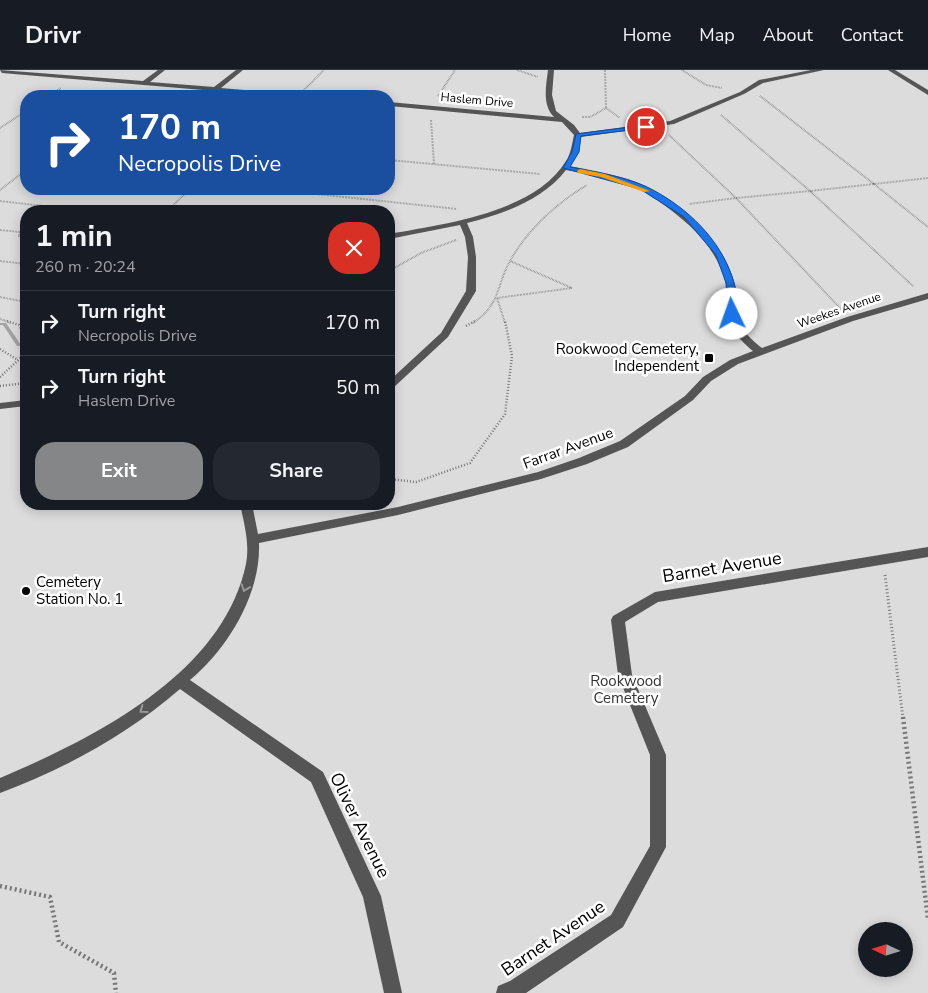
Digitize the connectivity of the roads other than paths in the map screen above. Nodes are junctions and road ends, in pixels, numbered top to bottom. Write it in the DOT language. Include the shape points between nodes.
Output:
graph roads {
  1 [pos="162,70"];
  2 [pos="240,70"];
  3 [pos="551,70"];
  4 [pos="821,70"];
  5 [pos="891,70"];
  6 [pos="2,71"];
  7 [pos="145,83"];
  8 [pos="216,89"];
  9 [pos="227,90"];
  10 [pos="928,93"];
  11 [pos="395,105"];
  12 [pos="563,120"];
  13 [pos="578,135"];
  14 [pos="566,168"];
  15 [pos="463,223"];
  16 [pos="395,235"];
  17 [pos="926,296"];
  18 [pos="759,351"];
  19 [pos="395,381"];
  20 [pos="20,403"];
  21 [pos="0,406"];
  22 [pos="247,510"];
  23 [pos="252,540"];
  24 [pos="928,552"];
  25 [pos="180,681"];
  26 [pos="0,786"];
  27 [pos="393,993"];
  28 [pos="505,993"];
  1 -- 7 [label="street"];
  2 -- 8 [label="street"];
  3 -- 12 [label="street" via="552,110"];
  4 -- 13 [label="street" via="761,81 742,93 672,123"];
  5 -- 10 [label="street"];
  6 -- 7 [label="street"];
  7 -- 8 [label="street"];
  8 -- 9 [label="street"];
  11 -- 12 [label="street, Haslem Drive"];
  12 -- 13 [label="street"];
  13 -- 14 [label="street" via="575,152"];
  14 -- 15 [label="street" via="560,176 529,197"];
  14 -- 18 [label="street" via="642,188 686,216 717,250 730,283 736,329"];
  15 -- 16 [label="street"];
  15 -- 19 [label="street" via="470,237 471,291 445,335"];
  17 -- 18 [label="street, Weekes Avenue"];
  18 -- 23 [label="street, Farrar Avenue" via="719,370 676,408 624,444 584,461 542,476 408,508"];
  20 -- 21 [label="street"];
  22 -- 23 [label="street"];
  23 -- 25 [label="street, one-way" via="252,564 236,610 203,658"];
  24 -- 28 [label="street, Barnet Avenue" via="655,597 618,620 625,675 658,755 658,847 617,921"];
  25 -- 26 [label="street, one-way" via="113,730"];
  25 -- 27 [label="street, Oliver Avenue" via="317,777 372,896"];
}
